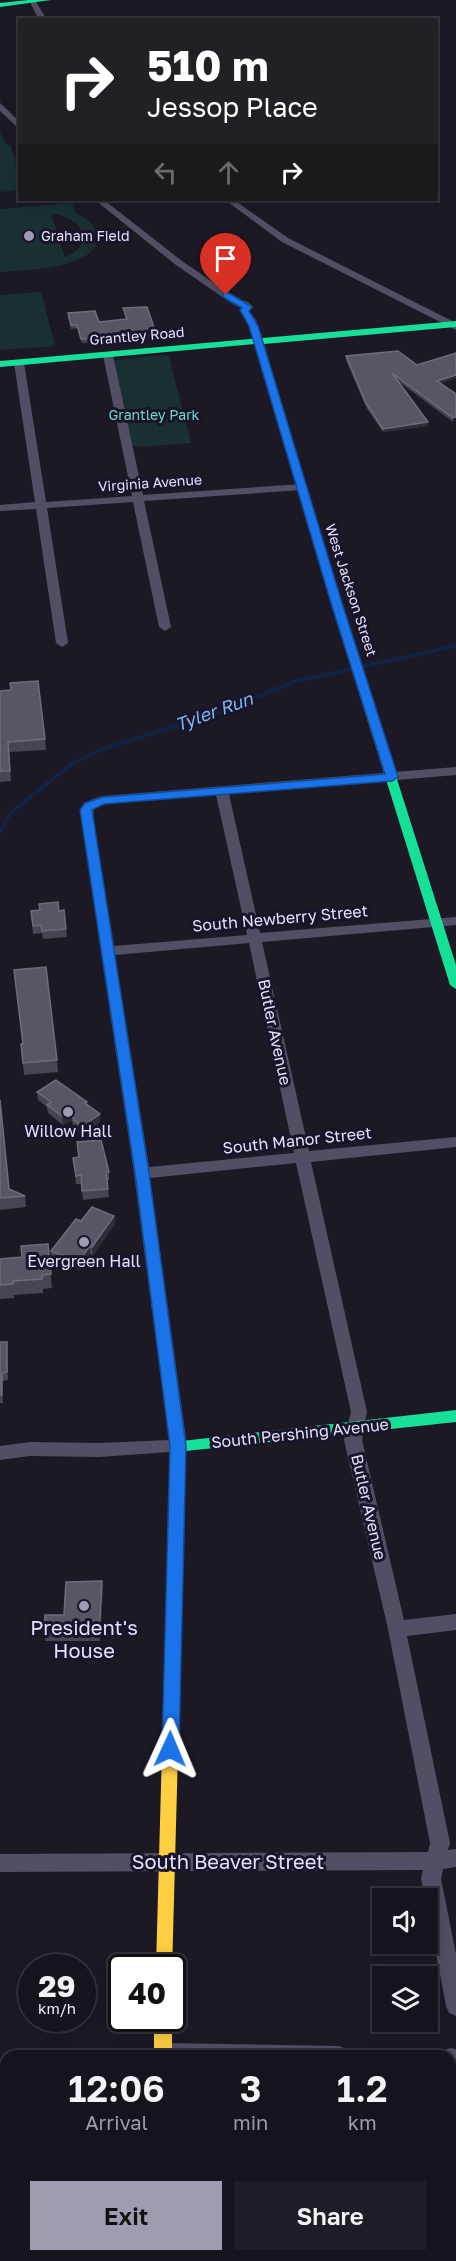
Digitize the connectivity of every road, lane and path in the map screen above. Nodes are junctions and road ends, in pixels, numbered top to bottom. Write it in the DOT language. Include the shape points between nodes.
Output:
graph roads {
  1 [pos="48,0"];
  2 [pos="32,2"];
  3 [pos="0,5"];
  4 [pos="42,18"];
  5 [pos="0,106"];
  6 [pos="18,126"];
  7 [pos="100,201"];
  8 [pos="230,201"];
  9 [pos="454,325"];
  10 [pos="259,342"];
  11 [pos="108,355"];
  12 [pos="19,363"];
  13 [pos="0,364"];
  14 [pos="302,487"];
  15 [pos="137,499"];
  16 [pos="41,505"];
  17 [pos="0,508"];
  18 [pos="165,627"];
  19 [pos="62,643"];
  20 [pos="456,771"];
  21 [pos="392,777"];
  22 [pos="222,792"];
  23 [pos="456,921"];
  24 [pos="436,923"];
  25 [pos="254,938"];
  26 [pos="107,951"];
  27 [pos="456,984"];
  28 [pos="456,1142"];
  29 [pos="303,1158"];
  30 [pos="142,1173"];
  31 [pos="456,1416"];
  32 [pos="356,1427"];
  33 [pos="178,1446"];
  34 [pos="0,1453"];
  35 [pos="456,1622"];
  36 [pos="397,1629"];
  37 [pos="456,1858"];
  38 [pos="436,1861"];
  39 [pos="168,1862"];
  40 [pos="0,1863"];
  41 [pos="165,1954"];
  42 [pos="456,2006"];
  43 [pos="164,2032"];
  44 [pos="164,2050"];
  1 -- 2 [label="street"];
  2 -- 3 [label="street"];
  2 -- 4 [label="street"];
  5 -- 6 [label="street"];
  7 -- 10 [label="street" via="241,307"];
  8 -- 9 [label="street" via="285,240"];
  9 -- 10 [label="street, Grantley Road"];
  10 -- 11 [label="street, Grantley Road"];
  10 -- 14 [label="street, West Jackson Street"];
  11 -- 12 [label="street, Grantley Road"];
  11 -- 15 [label="street"];
  12 -- 13 [label="street, Grantley Road"];
  12 -- 16 [label="street"];
  14 -- 15 [label="street, Virginia Avenue"];
  14 -- 21 [label="street, West Jackson Street"];
  15 -- 16 [label="street, Virginia Avenue"];
  15 -- 18 [label="street"];
  16 -- 17 [label="street, Virginia Avenue"];
  16 -- 19 [label="street"];
  20 -- 21 [label="street"];
  21 -- 22 [label="street"];
  21 -- 24 [label="street, West Jackson Street"];
  22 -- 25 [label="street, Butler Avenue"];
  22 -- 26 [label="street" via="103,800 89,805 86,810"];
  23 -- 24 [label="street, South Newberry Street"];
  24 -- 25 [label="street, South Newberry Street"];
  24 -- 27 [label="street, West Jackson Street"];
  25 -- 26 [label="street, South Newberry Street"];
  25 -- 29 [label="street, Butler Avenue"];
  26 -- 30 [label="street"];
  28 -- 29 [label="street, South Manor Street"];
  29 -- 30 [label="street, South Manor Street"];
  29 -- 32 [label="street, Butler Avenue" via="359,1412"];
  30 -- 33 [label="street"];
  31 -- 32 [label="street, South Pershing Avenue"];
  32 -- 33 [label="street, South Pershing Avenue"];
  32 -- 36 [label="street, Butler Avenue" via="353,1440"];
  33 -- 34 [label="street, South Pershing Avenue"];
  33 -- 39 [label="street"];
  35 -- 36 [label="street"];
  36 -- 38 [label="street, Butler Avenue" via="440,1843"];
  37 -- 38 [label="street, South Beaver Street"];
  38 -- 39 [label="street, South Beaver Street"];
  38 -- 42 [label="street, Butler Avenue" via="431,1879"];
  39 -- 40 [label="street, South Beaver Street"];
  39 -- 41 [label="street"];
  43 -- 44 [label="street"];
}
